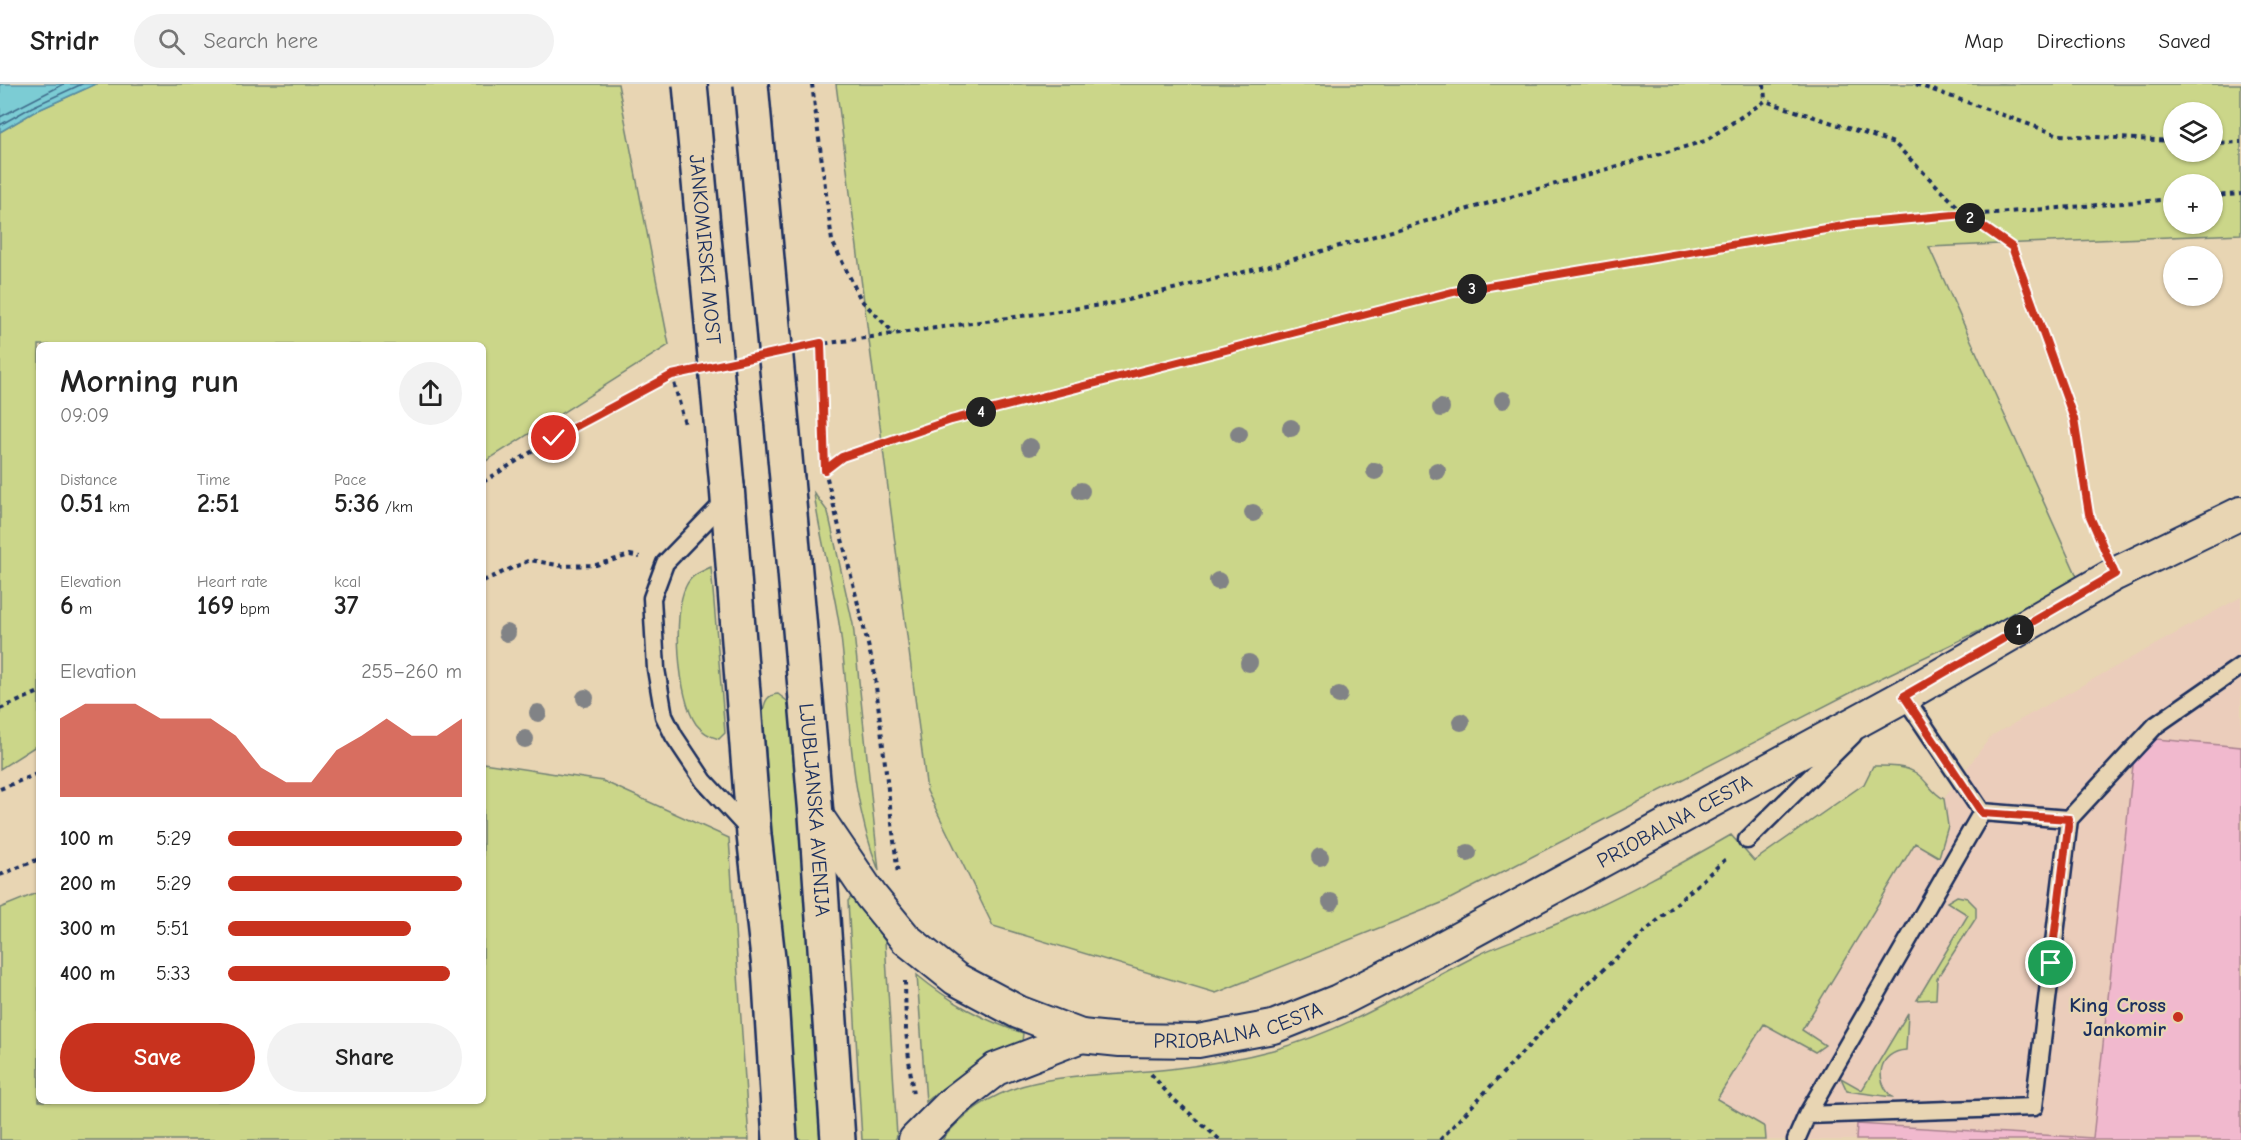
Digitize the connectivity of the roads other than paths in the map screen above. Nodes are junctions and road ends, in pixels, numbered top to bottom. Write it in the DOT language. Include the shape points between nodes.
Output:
graph roads {
  1 [pos="690,84"];
  2 [pos="751,84"];
  3 [pos="728,492"];
  4 [pos="2241,513"];
  5 [pos="2241,666"];
  6 [pos="1893,701"];
  7 [pos="1982,813"];
  8 [pos="816,815"];
  9 [pos="2069,819"];
  10 [pos="754,836"];
  11 [pos="1747,840"];
  12 [pos="1081,1036"];
  13 [pos="1807,1115"];
  14 [pos="780,1140"];
  15 [pos="838,1140"];
  16 [pos="915,1140"];
  17 [pos="1796,1140"];
  1 -- 3 [label="main road, JANKOMIRSKI MOST, bridge"];
  2 -- 8 [label="main road, LJUBLJANSKA AVENIJA, bridge"];
  3 -- 10 [label="main road"];
  3 -- 10 [label="lane" via="665,563 652,598 656,669 664,716 674,736 704,780"];
  4 -- 6 [label="street, PRIOBALNA CESTA" via="2115,574"];
  5 -- 9 [label="lane" via="2156,725"];
  6 -- 7 [label="lane"];
  6 -- 11 [label="lane"];
  6 -- 12 [label="street, PRIOBALNA CESTA" via="1338,1001 1273,1027 1198,1041"];
  7 -- 9 [label="lane"];
  7 -- 13 [label="lane"];
  8 -- 12 [label="street, PRIOBALNA CESTA" via="871,896 906,939 956,979 1018,1012"];
  8 -- 15 [label="main road, LJUBLJANSKA AVENIJA"];
  9 -- 13 [label="lane" via="2034,1107"];
  10 -- 14 [label="main road" via="769,968"];
  12 -- 16 [label="street, PRIOBALNA CESTA" via="996,1069 952,1103"];
  13 -- 17 [label="lane"];
}
